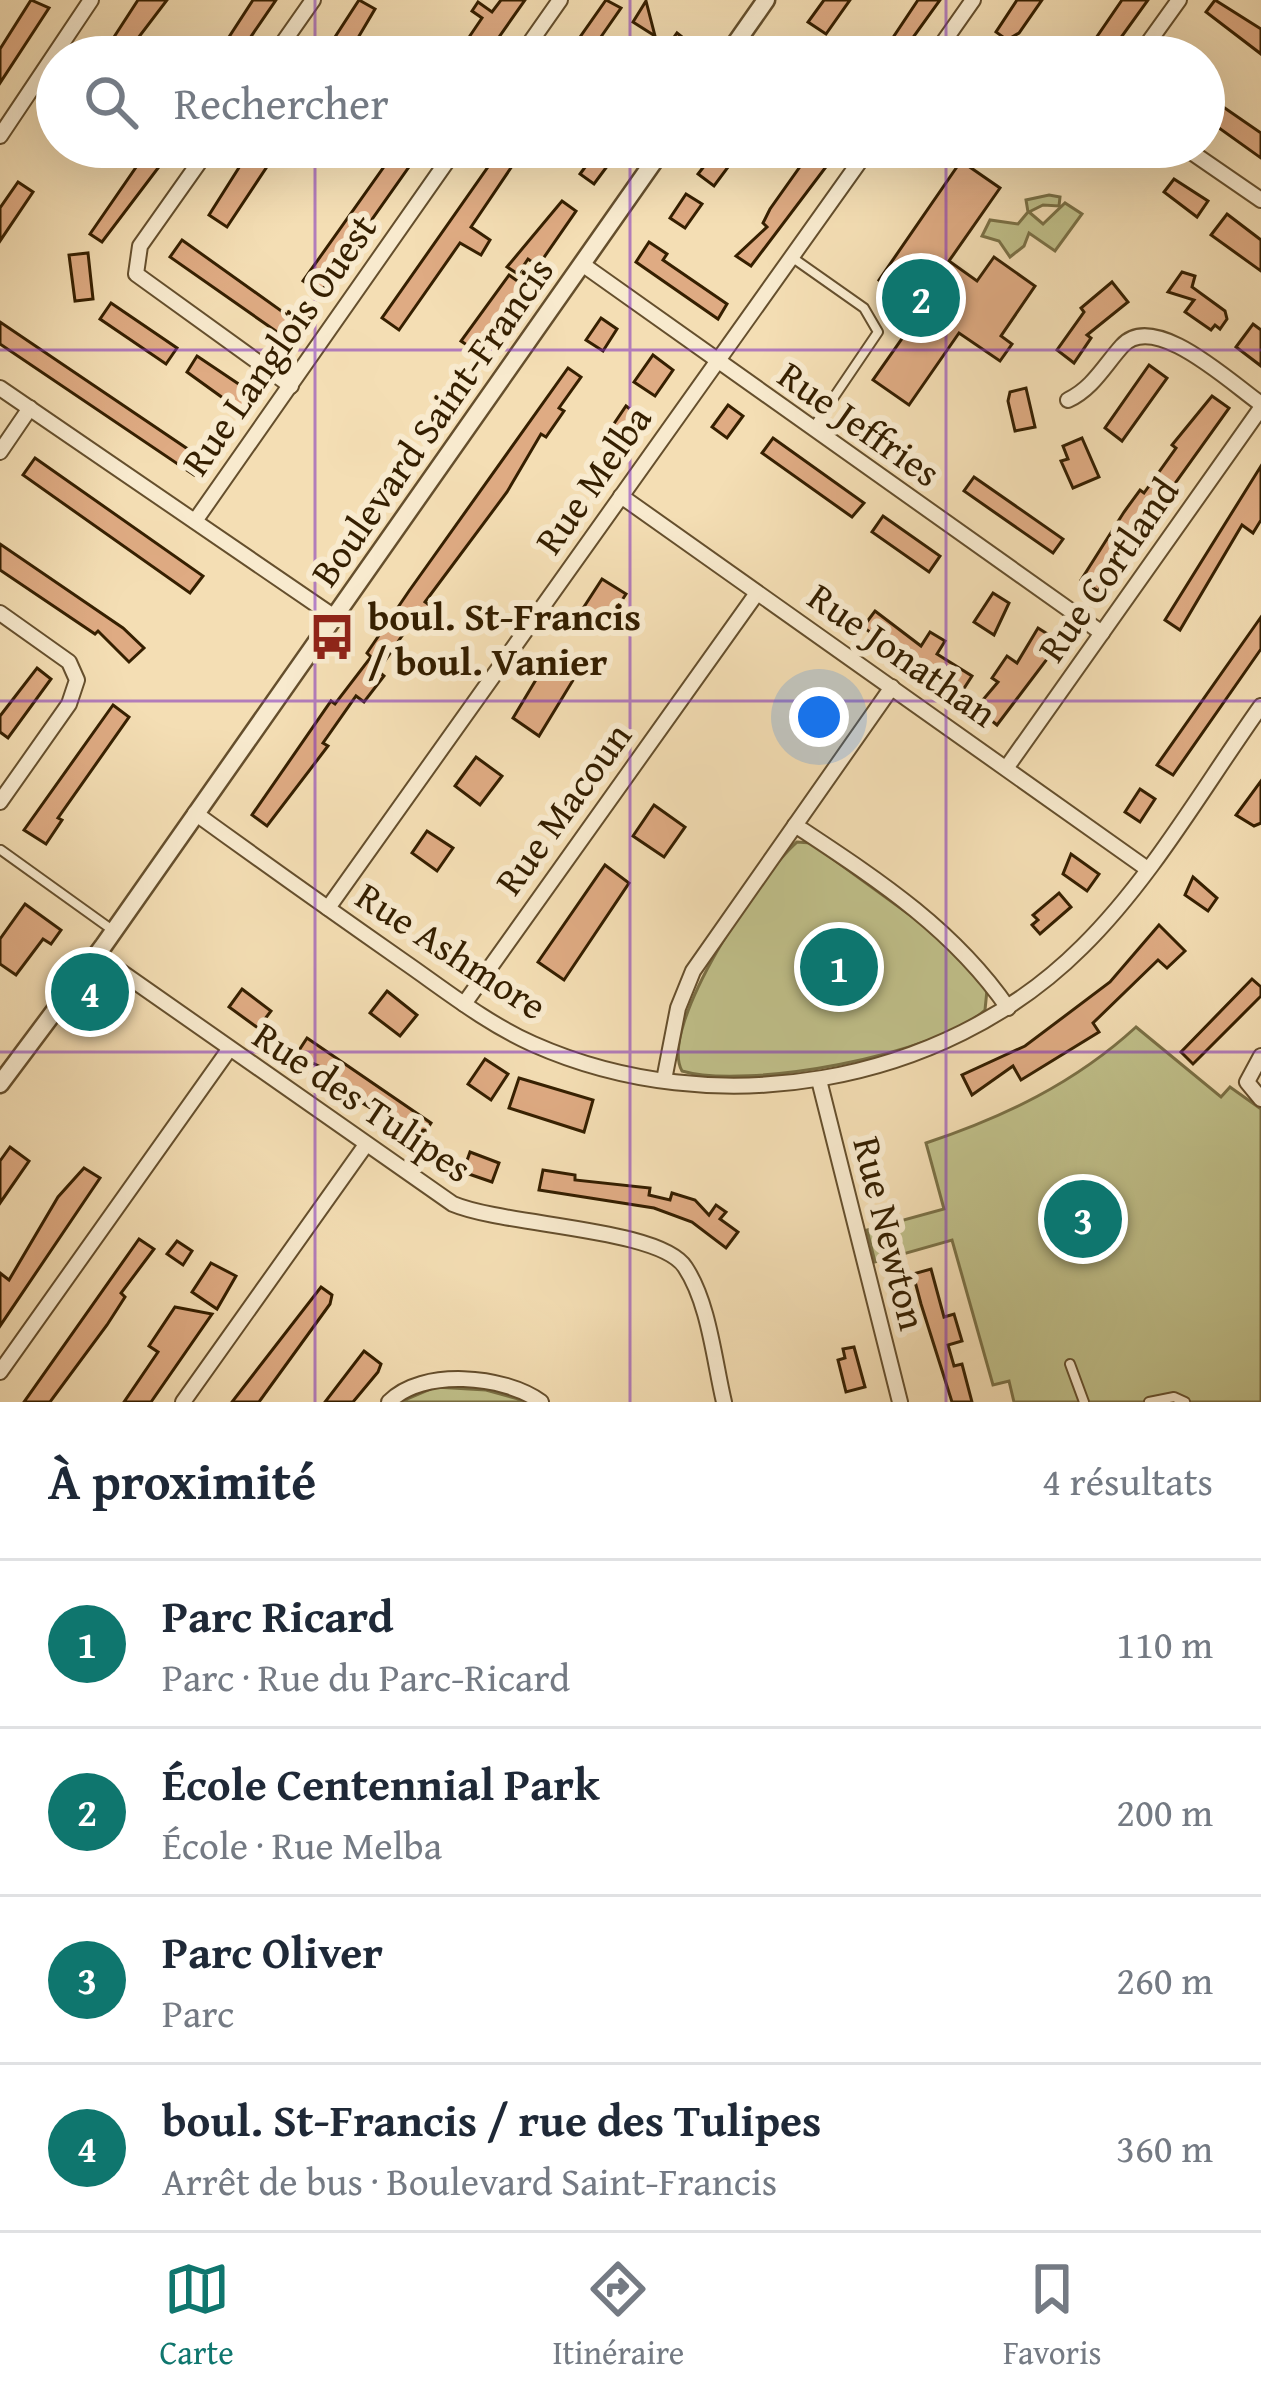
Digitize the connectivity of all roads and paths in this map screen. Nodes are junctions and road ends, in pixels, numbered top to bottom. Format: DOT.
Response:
graph roads {
  1 [pos="91,0"];
  2 [pos="313,0"];
  3 [pos="560,0"];
  4 [pos="766,0"];
  5 [pos="973,0"];
  6 [pos="1179,0"];
  7 [pos="67,36"];
  8 [pos="288,36"];
  9 [pos="535,36"];
  10 [pos="741,36"];
  11 [pos="948,36"];
  12 [pos="1153,36"];
  13 [pos="36,82"];
  14 [pos="0,136"];
  15 [pos="195,168"];
  16 [pos="442,168"];
  17 [pos="649,168"];
  18 [pos="855,168"];
  19 [pos="1215,168"];
  20 [pos="1261,200"];
  21 [pos="792,257"];
  22 [pos="582,264"];
  23 [pos="717,361"];
  24 [pos="290,386"];
  25 [pos="0,388"];
  26 [pos="1068,400"];
  27 [pos="1261,406"];
  28 [pos="30,408"];
  29 [pos="812,430"];
  30 [pos="0,452"];
  31 [pos="621,496"];
  32 [pos="195,521"];
  33 [pos="757,593"];
  34 [pos="0,613"];
  35 [pos="333,616"];
  36 [pos="1102,633"];
  37 [pos="892,687"];
  38 [pos="1261,706"];
  39 [pos="1007,767"];
  40 [pos="0,802"];
  41 [pos="195,814"];
  42 [pos="795,825"];
  43 [pos="1,850"];
  44 [pos="1146,868"];
  45 [pos="328,908"];
  46 [pos="114,931"];
  47 [pos="97,956"];
  48 [pos="464,1004"];
  49 [pos="1008,1008"];
  50 [pos="228,1051"];
  51 [pos="1261,1055"];
  52 [pos="819,1079"];
  53 [pos="664,1080"];
  54 [pos="0,1084"];
  55 [pos="1261,1099"];
  56 [pos="364,1147"];
  57 [pos="1070,1364"];
  58 [pos="0,1372"];
  59 [pos="183,1402"];
  60 [pos="389,1402"];
  61 [pos="541,1402"];
  62 [pos="724,1402"];
  63 [pos="900,1402"];
  64 [pos="1084,1402"];
  65 [pos="1149,1402"];
  66 [pos="1185,1402"];
  1 -- 7 [label="street"];
  2 -- 8 [label="street"];
  3 -- 9 [label="street"];
  4 -- 10 [label="street"];
  5 -- 11 [label="street"];
  6 -- 12 [label="street"];
  13 -- 14 [label="street"];
  15 -- 24 [label="street"];
  16 -- 24 [label="street, Rue Langlois Ouest"];
  17 -- 22 [label="street, Boulevard Saint-Francis"];
  18 -- 21 [label="street, Rue Melba"];
  19 -- 20 [label="street"];
  21 -- 23 [label="street, Rue Melba"];
  21 -- 29 [label="lane"];
  22 -- 23 [label="street, Rue Jeffries"];
  22 -- 35 [label="street, Boulevard Saint-Francis"];
  23 -- 29 [label="street, Rue Jeffries"];
  23 -- 31 [label="street, Rue Melba"];
  24 -- 32 [label="street, Rue Langlois Ouest"];
  25 -- 28 [label="street"];
  26 -- 27 [label="street"];
  27 -- 36 [label="street, Rue Cortland"];
  28 -- 30 [label="street"];
  28 -- 32 [label="street"];
  29 -- 36 [label="street, Rue Jeffries"];
  31 -- 33 [label="street, Rue Jonathan"];
  31 -- 45 [label="street, Rue Melba"];
  32 -- 35 [label="street"];
  33 -- 37 [label="street, Rue Jonathan"];
  33 -- 48 [label="street, Rue Macoun"];
  34 -- 40 [label="street"];
  35 -- 41 [label="street, Boulevard Saint-Francis"];
  36 -- 39 [label="street, Rue Cortland"];
  37 -- 39 [label="street, Rue Jonathan"];
  37 -- 42 [label="street"];
  38 -- 44 [label="street, Rue Ashmore"];
  39 -- 44 [label="street, Rue Jonathan"];
  41 -- 45 [label="street, Rue Ashmore"];
  41 -- 46 [label="street, Boulevard Saint-Francis"];
  42 -- 49 [label="street"];
  42 -- 53 [label="street"];
  43 -- 46 [label="lane"];
  44 -- 49 [label="street, Rue Ashmore"];
  45 -- 48 [label="street, Rue Ashmore"];
  46 -- 47 [label="street, Boulevard Saint-Francis"];
  47 -- 50 [label="street, Rue des Tulipes"];
  47 -- 54 [label="street, Boulevard Saint-Francis"];
  48 -- 53 [label="street, Rue Ashmore"];
  49 -- 52 [label="street, Rue Ashmore"];
  50 -- 56 [label="street, Rue des Tulipes"];
  50 -- 58 [label="street"];
  51 -- 55 [label="street"];
  52 -- 53 [label="street, Rue Ashmore"];
  52 -- 63 [label="street, Rue Newton"];
  56 -- 59 [label="street"];
  56 -- 62 [label="street, Rue des Tulipes"];
  57 -- 64 [label="lane"];
  60 -- 61 [label="street"];
  65 -- 66 [label="lane"];
}
